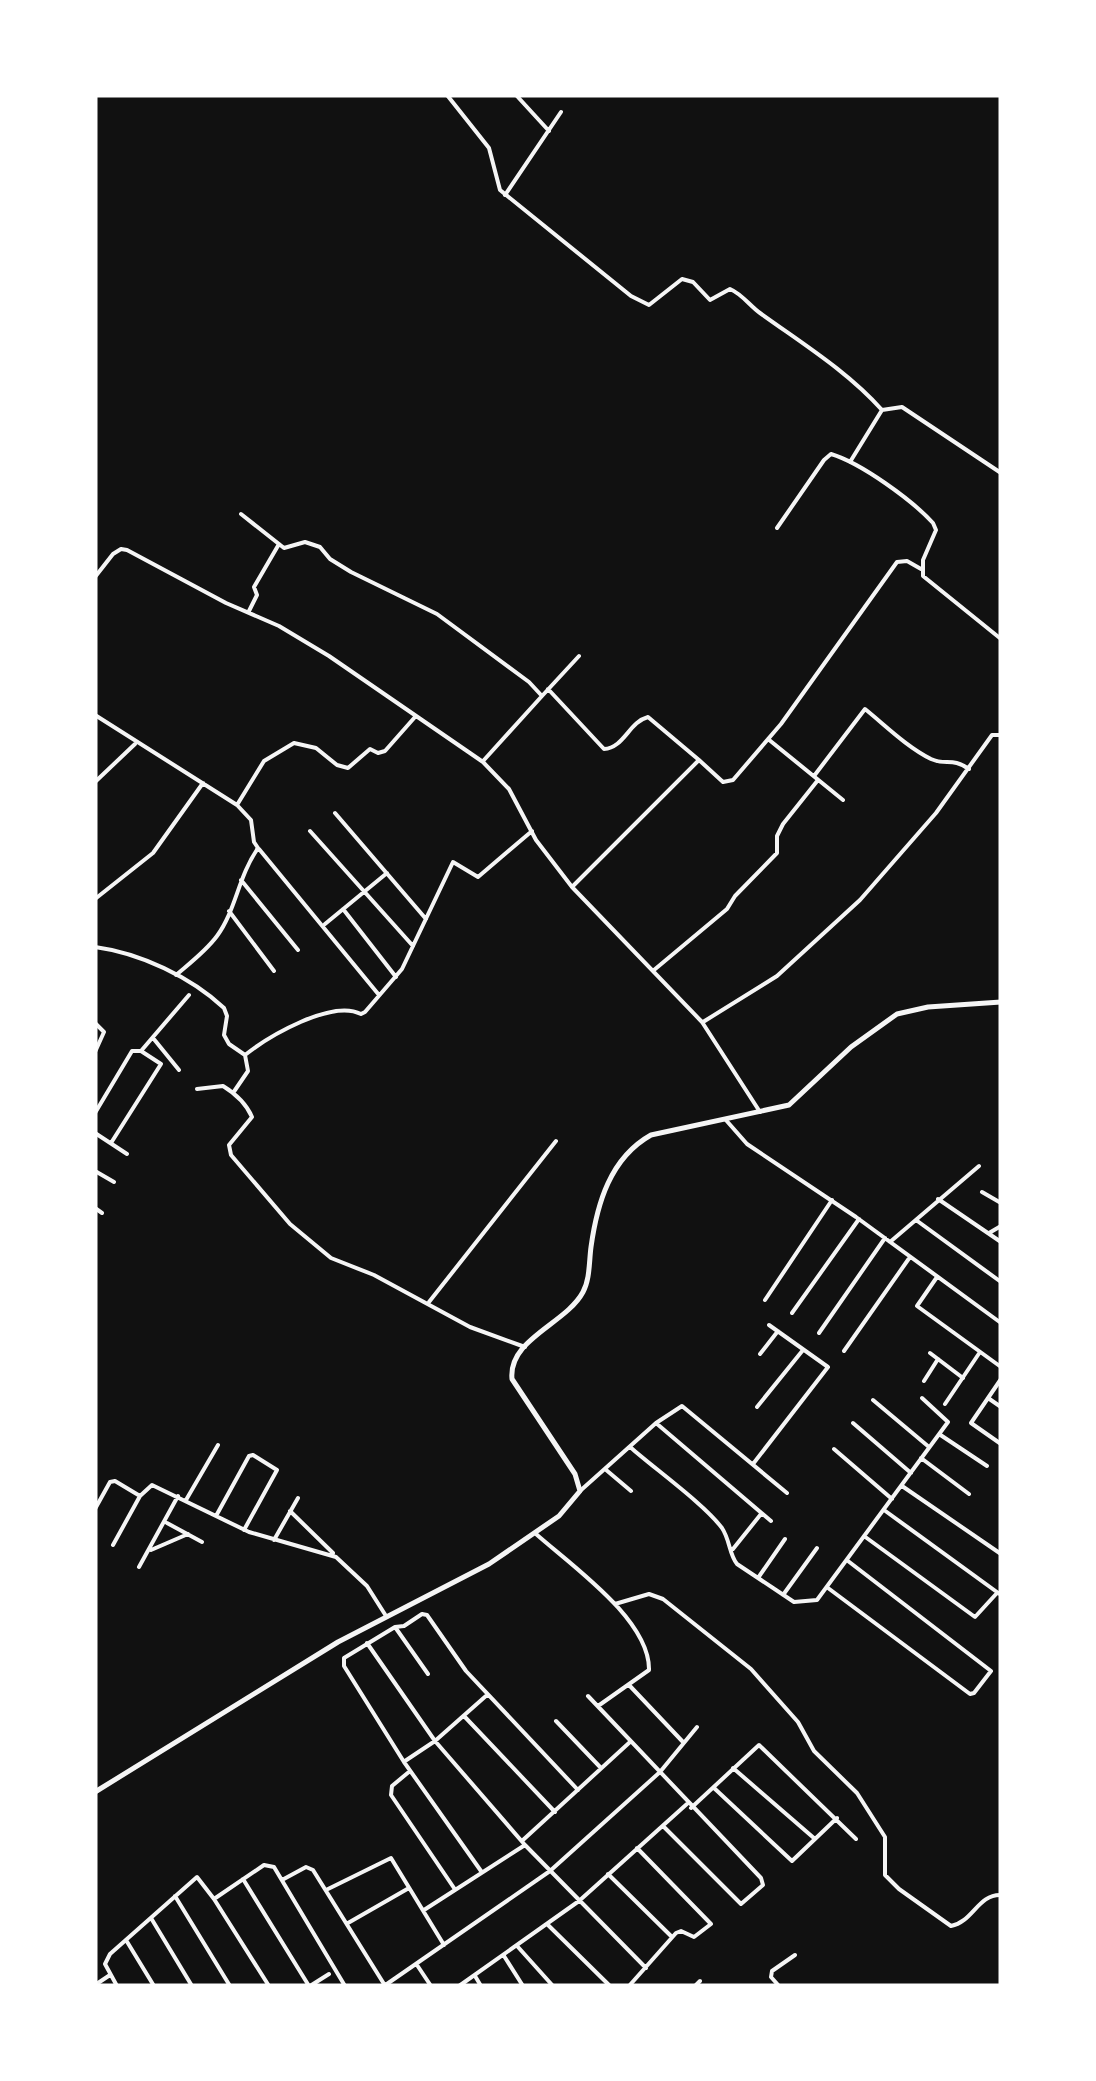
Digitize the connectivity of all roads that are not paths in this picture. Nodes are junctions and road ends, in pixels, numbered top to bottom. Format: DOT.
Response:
graph roads {
  1 [pos="447,95"];
  2 [pos="516,95"];
  3 [pos="561,112"];
  4 [pos="548,131"];
  5 [pos="506,195"];
  6 [pos="882,410"];
  7 [pos="850,463"];
  8 [pos="1001,473"];
  9 [pos="241,514"];
  10 [pos="777,528"];
  11 [pos="279,544"];
  12 [pos="921,569"];
  13 [pos="95,578"];
  14 [pos="248,613"];
  15 [pos="1001,638"];
  16 [pos="579,656"];
  17 [pos="548,689"];
  18 [pos="542,696"];
  19 [pos="95,716"];
  20 [pos="415,718"];
  21 [pos="1001,735"];
  22 [pos="768,738"];
  23 [pos="136,742"];
  24 [pos="699,760"];
  25 [pos="483,762"];
  26 [pos="969,768"];
  27 [pos="816,778"];
  28 [pos="95,782"];
  29 [pos="203,783"];
  30 [pos="843,800"];
  31 [pos="237,804"];
  32 [pos="335,813"];
  33 [pos="310,831"];
  34 [pos="532,831"];
  35 [pos="258,848"];
  36 [pos="387,873"];
  37 [pos="240,878"];
  38 [pos="572,886"];
  39 [pos="364,892"];
  40 [pos="95,899"];
  41 [pos="344,909"];
  42 [pos="230,911"];
  43 [pos="426,918"];
  44 [pos="324,925"];
  45 [pos="413,946"];
  46 [pos="95,947"];
  47 [pos="298,950"];
  48 [pos="274,970"];
  49 [pos="654,970"];
  50 [pos="176,975"];
  51 [pos="396,977"];
  52 [pos="189,995"];
  53 [pos="379,995"];
  54 [pos="1001,1002"];
  55 [pos="702,1022"];
  56 [pos="95,1023"];
  57 [pos="152,1038"];
  58 [pos="141,1051"];
  59 [pos="95,1052"];
  60 [pos="245,1055"];
  61 [pos="167,1056"];
  62 [pos="161,1064"];
  63 [pos="179,1070"];
  64 [pos="197,1089"];
  65 [pos="233,1093"];
  66 [pos="760,1112"];
  67 [pos="95,1113"];
  68 [pos="725,1120"];
  69 [pos="95,1133"];
  70 [pos="556,1142"];
  71 [pos="111,1143"];
  72 [pos="128,1154"];
  73 [pos="979,1166"];
  74 [pos="95,1171"];
  75 [pos="114,1182"];
  76 [pos="982,1192"];
  77 [pos="938,1198"];
  78 [pos="832,1200"];
  79 [pos="1001,1203"];
  80 [pos="95,1208"];
  81 [pos="102,1213"];
  82 [pos="859,1220"];
  83 [pos="915,1220"];
  84 [pos="1001,1226"];
  85 [pos="988,1233"];
  86 [pos="888,1240"];
  87 [pos="1001,1242"];
  88 [pos="910,1257"];
  89 [pos="936,1276"];
  90 [pos="1001,1282"];
  91 [pos="765,1300"];
  92 [pos="428,1303"];
  93 [pos="792,1314"];
  94 [pos="1001,1324"];
  95 [pos="769,1325"];
  96 [pos="778,1331"];
  97 [pos="819,1333"];
  98 [pos="525,1348"];
  99 [pos="804,1350"];
  100 [pos="844,1351"];
  101 [pos="980,1352"];
  102 [pos="760,1354"];
  103 [pos="930,1354"];
  104 [pos="938,1359"];
  105 [pos="1001,1367"];
  106 [pos="962,1378"];
  107 [pos="1001,1378"];
  108 [pos="924,1380"];
  109 [pos="922,1398"];
  110 [pos="988,1398"];
  111 [pos="873,1400"];
  112 [pos="945,1404"];
  113 [pos="1001,1406"];
  114 [pos="757,1407"];
  115 [pos="656,1424"];
  116 [pos="853,1424"];
  117 [pos="939,1434"];
  118 [pos="1001,1444"];
  119 [pos="218,1445"];
  120 [pos="630,1448"];
  121 [pos="929,1448"];
  122 [pos="834,1450"];
  123 [pos="921,1458"];
  124 [pos="753,1464"];
  125 [pos="986,1466"];
  126 [pos="606,1469"];
  127 [pos="911,1473"];
  128 [pos="902,1486"];
  129 [pos="580,1491"];
  130 [pos="631,1492"];
  131 [pos="787,1493"];
  132 [pos="969,1494"];
  133 [pos="140,1496"];
  134 [pos="178,1496"];
  135 [pos="298,1498"];
  136 [pos="892,1499"];
  137 [pos="186,1500"];
  138 [pos="95,1509"];
  139 [pos="884,1510"];
  140 [pos="290,1512"];
  141 [pos="761,1514"];
  142 [pos="216,1516"];
  143 [pos="770,1521"];
  144 [pos="164,1522"];
  145 [pos="244,1530"];
  146 [pos="188,1534"];
  147 [pos="536,1534"];
  148 [pos="864,1536"];
  149 [pos="785,1539"];
  150 [pos="274,1540"];
  151 [pos="202,1542"];
  152 [pos="114,1546"];
  153 [pos="817,1548"];
  154 [pos="732,1550"];
  155 [pos="148,1551"];
  156 [pos="1001,1554"];
  157 [pos="336,1556"];
  158 [pos="848,1561"];
  159 [pos="139,1567"];
  160 [pos="758,1578"];
  161 [pos="828,1588"];
  162 [pos="999,1594"];
  163 [pos="783,1595"];
  164 [pos="615,1604"];
  165 [pos="386,1616"];
  166 [pos="394,1627"];
  167 [pos="367,1643"];
  168 [pos="428,1674"];
  169 [pos="628,1684"];
  170 [pos="487,1695"];
  171 [pos="588,1696"];
  172 [pos="598,1706"];
  173 [pos="464,1716"];
  174 [pos="556,1721"];
  175 [pos="697,1727"];
  176 [pos="435,1741"];
  177 [pos="630,1742"];
  178 [pos="683,1742"];
  179 [pos="404,1762"];
  180 [pos="600,1768"];
  181 [pos="733,1768"];
  182 [pos="410,1770"];
  183 [pos="660,1772"];
  184 [pos="714,1788"];
  185 [pos="578,1790"];
  186 [pos="95,1792"];
  187 [pos="690,1805"];
  188 [pos="554,1812"];
  189 [pos="837,1818"];
  190 [pos="663,1826"];
  191 [pos="856,1839"];
  192 [pos="815,1840"];
  193 [pos="523,1842"];
  194 [pos="638,1848"];
  195 [pos="481,1870"];
  196 [pos="550,1872"];
  197 [pos="608,1874"];
  198 [pos="243,1879"];
  199 [pos="282,1880"];
  200 [pos="409,1888"];
  201 [pos="454,1888"];
  202 [pos="326,1890"];
  203 [pos="1001,1895"];
  204 [pos="175,1896"];
  205 [pos="214,1899"];
  206 [pos="579,1901"];
  207 [pos="423,1910"];
  208 [pos="150,1918"];
  209 [pos="347,1923"];
  210 [pos="548,1924"];
  211 [pos="672,1936"];
  212 [pos="126,1940"];
  213 [pos="444,1945"];
  214 [pos="518,1946"];
  215 [pos="795,1954"];
  216 [pos="504,1956"];
  217 [pos="418,1965"];
  218 [pos="646,1968"];
  219 [pos="329,1974"];
  220 [pos="110,1975"];
  221 [pos="475,1976"];
  222 [pos="95,1984"];
  223 [pos="117,1986"];
  224 [pos="154,1986"];
  225 [pos="192,1986"];
  226 [pos="230,1986"];
  227 [pos="269,1986"];
  228 [pos="309,1986"];
  229 [pos="344,1986"];
  230 [pos="384,1986"];
  231 [pos="431,1986"];
  232 [pos="459,1986"];
  233 [pos="481,1986"];
  234 [pos="522,1986"];
  235 [pos="553,1986"];
  236 [pos="610,1986"];
  237 [pos="628,1986"];
  238 [pos="779,1986"];
  1 -- 5 [label="street"];
  2 -- 4 [label="street"];
  3 -- 4 [label="street"];
  4 -- 5 [label="street"];
  5 -- 6 [label="street"];
  6 -- 7 [label="street"];
  6 -- 8 [label="street"];
  7 -- 10 [label="street"];
  7 -- 12 [label="street"];
  9 -- 11 [label="street"];
  11 -- 14 [label="street"];
  11 -- 18 [label="street"];
  12 -- 15 [label="street"];
  12 -- 22 [label="street"];
  13 -- 14 [label="street"];
  14 -- 20 [label="street"];
  16 -- 17 [label="street"];
  17 -- 18 [label="street"];
  17 -- 24 [label="street"];
  18 -- 25 [label="street"];
  19 -- 23 [label="street"];
  20 -- 25 [label="street"];
  20 -- 31 [label="street"];
  21 -- 26 [label="street"];
  22 -- 24 [label="street"];
  22 -- 27 [label="street"];
  23 -- 28 [label="street"];
  23 -- 29 [label="street"];
  24 -- 38 [label="street"];
  25 -- 34 [label="street"];
  26 -- 27 [label="street"];
  26 -- 55 [label="street"];
  27 -- 30 [label="street"];
  27 -- 49 [label="street"];
  29 -- 31 [label="street"];
  29 -- 40 [label="street"];
  31 -- 35 [label="street"];
  32 -- 36 [label="street"];
  33 -- 39 [label="street"];
  34 -- 38 [label="street"];
  34 -- 43 [label="street"];
  35 -- 37 [label="street"];
  35 -- 44 [label="street"];
  36 -- 39 [label="street"];
  36 -- 43 [label="street"];
  37 -- 42 [label="street"];
  37 -- 47 [label="street"];
  38 -- 49 [label="street"];
  39 -- 41 [label="street"];
  39 -- 45 [label="street"];
  41 -- 44 [label="street"];
  41 -- 51 [label="street"];
  42 -- 48 [label="street"];
  42 -- 50 [label="street"];
  43 -- 45 [label="street"];
  44 -- 53 [label="street"];
  45 -- 51 [label="street"];
  46 -- 50 [label="street"];
  49 -- 55 [label="street"];
  50 -- 60 [label="street"];
  51 -- 53 [label="street"];
  52 -- 57 [label="street"];
  53 -- 60 [label="street"];
  54 -- 66 [label="street"];
  55 -- 66 [label="street"];
  56 -- 59 [label="street"];
  57 -- 58 [label="street"];
  57 -- 61 [label="street"];
  58 -- 62 [label="street"];
  58 -- 67 [label="street"];
  60 -- 65 [label="street"];
  61 -- 62 [label="street"];
  61 -- 63 [label="street"];
  62 -- 71 [label="street"];
  64 -- 65 [label="street"];
  65 -- 92 [label="street"];
  66 -- 68 [label="street"];
  68 -- 78 [label="street"];
  68 -- 98 [label="street"];
  69 -- 71 [label="street"];
  70 -- 92 [label="street"];
  71 -- 72 [label="street"];
  73 -- 77 [label="street"];
  74 -- 75 [label="street"];
  76 -- 79 [label="street"];
  77 -- 83 [label="street"];
  77 -- 85 [label="street"];
  78 -- 82 [label="street"];
  78 -- 91 [label="street"];
  80 -- 81 [label="street"];
  82 -- 86 [label="street"];
  82 -- 93 [label="street"];
  83 -- 86 [label="street"];
  83 -- 90 [label="street"];
  84 -- 85 [label="street"];
  85 -- 87 [label="street"];
  86 -- 88 [label="street"];
  86 -- 97 [label="street"];
  88 -- 89 [label="street"];
  88 -- 100 [label="street"];
  89 -- 94 [label="street"];
  89 -- 101 [label="street"];
  92 -- 98 [label="street"];
  95 -- 96 [label="street"];
  96 -- 99 [label="street"];
  96 -- 102 [label="street"];
  98 -- 129 [label="street"];
  99 -- 114 [label="street"];
  99 -- 124 [label="street"];
  101 -- 105 [label="street"];
  101 -- 106 [label="street"];
  103 -- 104 [label="street"];
  104 -- 106 [label="street"];
  104 -- 108 [label="street"];
  106 -- 112 [label="street"];
  107 -- 110 [label="street"];
  109 -- 117 [label="street"];
  110 -- 113 [label="street"];
  110 -- 118 [label="street"];
  111 -- 121 [label="street"];
  115 -- 120 [label="street"];
  115 -- 124 [label="street"];
  115 -- 141 [label="street"];
  116 -- 127 [label="street"];
  117 -- 121 [label="street"];
  117 -- 125 [label="street"];
  119 -- 137 [label="street"];
  120 -- 126 [label="street"];
  120 -- 154 [label="street"];
  121 -- 123 [label="street"];
  122 -- 136 [label="street"];
  123 -- 127 [label="street"];
  123 -- 132 [label="street"];
  124 -- 131 [label="street"];
  126 -- 129 [label="street"];
  126 -- 130 [label="street"];
  127 -- 128 [label="street"];
  128 -- 136 [label="street"];
  128 -- 156 [label="street"];
  129 -- 147 [label="street"];
  133 -- 134 [label="street"];
  133 -- 138 [label="street"];
  133 -- 152 [label="street"];
  134 -- 137 [label="street"];
  134 -- 144 [label="street"];
  135 -- 140 [label="street"];
  136 -- 139 [label="street"];
  137 -- 142 [label="street"];
  139 -- 148 [label="street"];
  139 -- 162 [label="street"];
  140 -- 150 [label="street"];
  140 -- 157 [label="street"];
  141 -- 143 [label="street"];
  141 -- 154 [label="street"];
  142 -- 145 [label="street"];
  142 -- 145 [label="street"];
  144 -- 146 [label="street"];
  144 -- 155 [label="street"];
  145 -- 150 [label="street"];
  146 -- 151 [label="street"];
  146 -- 155 [label="street"];
  147 -- 164 [label="street"];
  147 -- 165 [label="street"];
  148 -- 158 [label="street"];
  148 -- 162 [label="street"];
  149 -- 160 [label="street"];
  150 -- 157 [label="street"];
  153 -- 163 [label="street"];
  154 -- 160 [label="street"];
  155 -- 159 [label="street"];
  157 -- 165 [label="street"];
  158 -- 161 [label="street"];
  158 -- 161 [label="street"];
  160 -- 163 [label="street"];
  161 -- 163 [label="street"];
  164 -- 169 [label="street"];
  164 -- 203 [label="street"];
  165 -- 186 [label="street"];
  166 -- 167 [label="street"];
  166 -- 168 [label="street"];
  166 -- 170 [label="street"];
  167 -- 176 [label="street"];
  167 -- 179 [label="street"];
  169 -- 172 [label="street"];
  169 -- 178 [label="street"];
  170 -- 173 [label="street"];
  170 -- 185 [label="street"];
  171 -- 172 [label="street"];
  172 -- 177 [label="street"];
  173 -- 176 [label="street"];
  173 -- 188 [label="street"];
  174 -- 180 [label="street"];
  175 -- 178 [label="street"];
  176 -- 179 [label="street"];
  176 -- 193 [label="street"];
  177 -- 180 [label="street"];
  177 -- 183 [label="street"];
  178 -- 183 [label="street"];
  179 -- 182 [label="street"];
  180 -- 185 [label="street"];
  181 -- 184 [label="street"];
  181 -- 189 [label="street"];
  181 -- 192 [label="street"];
  182 -- 195 [label="street"];
  182 -- 201 [label="street"];
  183 -- 187 [label="street"];
  183 -- 196 [label="street"];
  184 -- 187 [label="street"];
  184 -- 192 [label="street"];
  185 -- 188 [label="street"];
  187 -- 190 [label="street"];
  187 -- 190 [label="street"];
  188 -- 193 [label="street"];
  189 -- 191 [label="street"];
  189 -- 192 [label="street"];
  190 -- 194 [label="street"];
  193 -- 195 [label="street"];
  193 -- 196 [label="street"];
  194 -- 197 [label="street"];
  194 -- 211 [label="street"];
  195 -- 201 [label="street"];
  196 -- 206 [label="street"];
  196 -- 213 [label="street"];
  197 -- 206 [label="street"];
  197 -- 211 [label="street"];
  198 -- 199 [label="street"];
  198 -- 205 [label="street"];
  198 -- 228 [label="street"];
  199 -- 202 [label="street"];
  199 -- 229 [label="street"];
  200 -- 202 [label="street"];
  200 -- 207 [label="street"];
  200 -- 209 [label="street"];
  201 -- 207 [label="street"];
  202 -- 209 [label="street"];
  204 -- 205 [label="street"];
  204 -- 208 [label="street"];
  204 -- 226 [label="street"];
  205 -- 227 [label="street"];
  206 -- 210 [label="street"];
  206 -- 218 [label="street"];
  207 -- 213 [label="street"];
  208 -- 212 [label="street"];
  208 -- 225 [label="street"];
  209 -- 230 [label="street"];
  210 -- 214 [label="street"];
  210 -- 236 [label="street"];
  211 -- 218 [label="street"];
  212 -- 220 [label="street"];
  212 -- 224 [label="street"];
  213 -- 217 [label="street"];
  214 -- 216 [label="street"];
  214 -- 235 [label="street"];
  215 -- 238 [label="street"];
  216 -- 221 [label="street"];
  216 -- 234 [label="street"];
  217 -- 230 [label="street"];
  217 -- 231 [label="street"];
  218 -- 237 [label="street"];
  219 -- 228 [label="street"];
  220 -- 222 [label="street"];
  220 -- 223 [label="street"];
  221 -- 232 [label="street"];
  221 -- 233 [label="street"];
}
